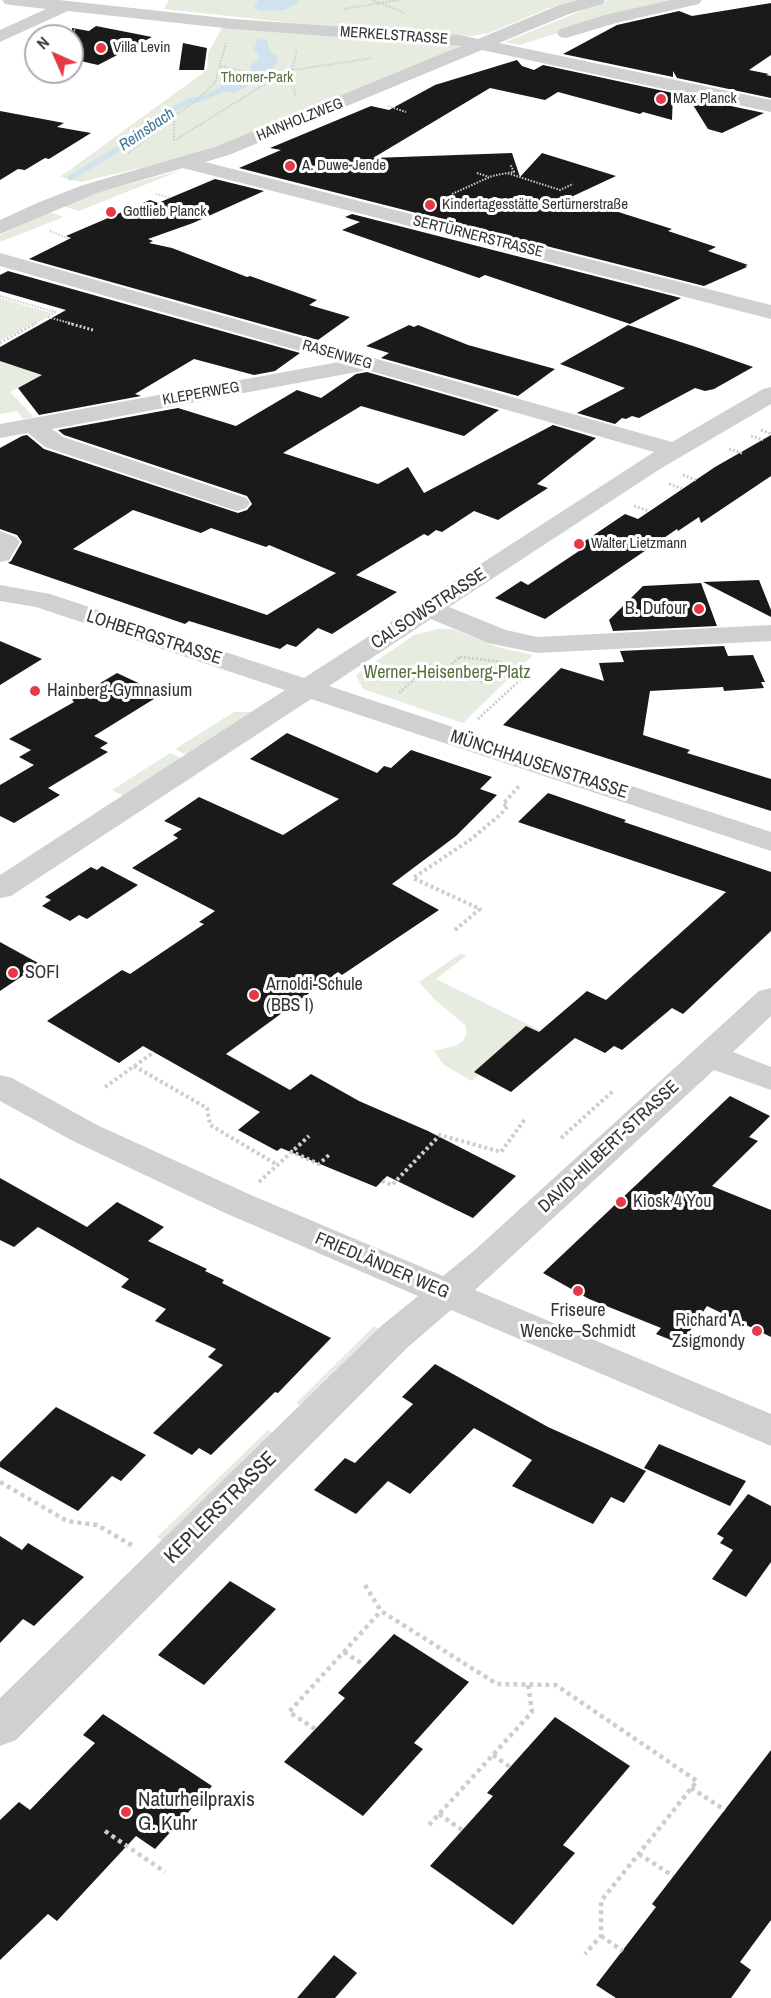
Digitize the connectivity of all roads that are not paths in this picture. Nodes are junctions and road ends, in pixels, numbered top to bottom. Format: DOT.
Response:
graph roads {
  1 [pos="12,0"];
  2 [pos="85,0"];
  3 [pos="596,0"];
  4 [pos="693,0"];
  5 [pos="67,6"];
  6 [pos="0,37"];
  7 [pos="483,44"];
  8 [pos="513,50"];
  9 [pos="771,106"];
  10 [pos="186,163"];
  11 [pos="0,228"];
  12 [pos="0,259"];
  13 [pos="771,312"];
  14 [pos="369,363"];
  15 [pos="771,394"];
  16 [pos="33,425"];
  17 [pos="0,430"];
  18 [pos="674,450"];
  19 [pos="237,503"];
  20 [pos="0,539"];
  21 [pos="0,554"];
  22 [pos="0,593"];
  23 [pos="430,609"];
  24 [pos="771,633"];
  25 [pos="307,688"];
  26 [pos="771,842"];
  27 [pos="0,889"];
  28 [pos="771,998"];
  29 [pos="708,1055"];
  30 [pos="771,1078"];
  31 [pos="0,1086"];
  32 [pos="447,1293"];
  33 [pos="771,1431"];
  34 [pos="0,1727"];
  1 -- 5 [label="street, MERKELSTRASSE"];
  2 -- 5 [label="street"];
  3 -- 7 [label="street, HAINHOLZWEG"];
  4 -- 8 [label="street"];
  5 -- 6 [label="street"];
  5 -- 7 [label="street, MERKELSTRASSE"];
  7 -- 8 [label="street, MERKELSTRASSE"];
  7 -- 10 [label="street, HAINHOLZWEG"];
  8 -- 9 [label="street, MERKELSTRASSE"];
  10 -- 11 [label="street, HAINHOLZWEG"];
  10 -- 13 [label="street, SERTÜRNERSTRASSE"];
  12 -- 14 [label="street, RASENWEG"];
  14 -- 16 [label="street, KLEPERWEG"];
  14 -- 18 [label="street, RASENWEG"];
  15 -- 18 [label="street, CALSOWSTRASSE"];
  16 -- 17 [label="street, KLEPERWEG"];
  16 -- 19 [label="street"];
  18 -- 23 [label="street, CALSOWSTRASSE"];
  20 -- 21 [label="street"];
  22 -- 25 [label="street, LOHBERGSTRASSE"];
  23 -- 24 [label="street"];
  23 -- 25 [label="street, CALSOWSTRASSE"];
  25 -- 26 [label="street, MÜNCHHAUSENSTRASSE"];
  25 -- 27 [label="street, CALSOWSTRASSE"];
  28 -- 29 [label="street, DAVID-HILBERT-STRASSE"];
  29 -- 30 [label="street"];
  29 -- 32 [label="street, DAVID-HILBERT-STRASSE"];
  31 -- 32 [label="street, FRIEDLÄNDER WEG"];
  32 -- 33 [label="street, FRIEDLÄNDER WEG"];
  32 -- 34 [label="street, KEPLERSTRASSE"];
}
